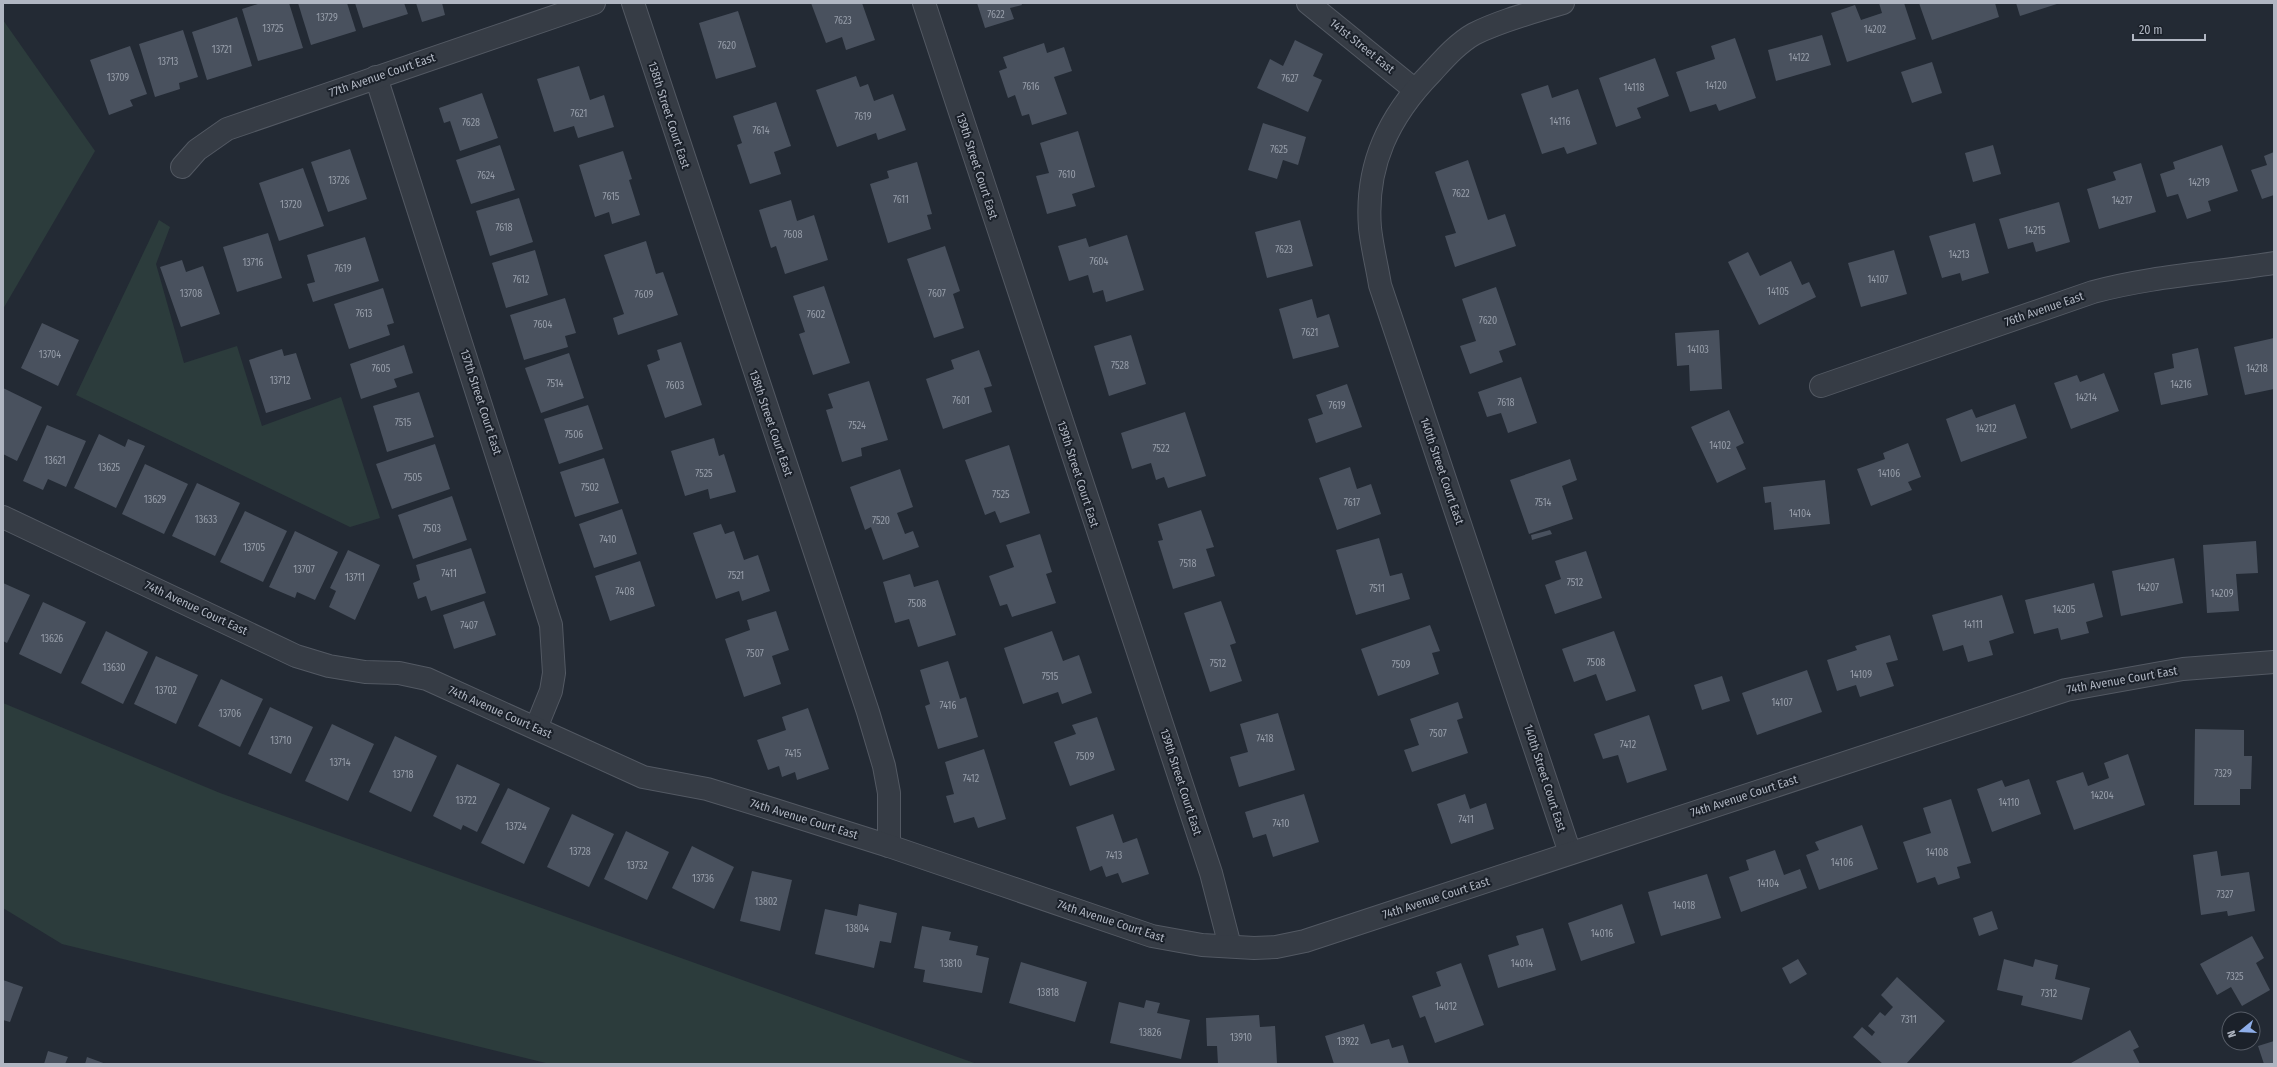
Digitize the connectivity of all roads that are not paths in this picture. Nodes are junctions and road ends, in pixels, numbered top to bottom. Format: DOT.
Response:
graph roads {
  1 [pos="594,3"];
  2 [pos="632,3"];
  3 [pos="924,3"];
  4 [pos="1308,3"];
  5 [pos="1563,3"];
  6 [pos="376,77"];
  7 [pos="1415,90"];
  8 [pos="182,168"];
  9 [pos="2274,263"];
  10 [pos="1820,386"];
  11 [pos="3,517"];
  12 [pos="2274,662"];
  13 [pos="536,728"];
  14 [pos="889,846"];
  15 [pos="1570,853"];
  16 [pos="1230,946"];
  1 -- 6 [label="street, 77th Avenue Court East"];
  2 -- 14 [label="street, 138th Street Court East"];
  3 -- 16 [label="street, 139th Street Court East"];
  4 -- 7 [label="street, 141st Street East"];
  5 -- 7 [label="street, 140th Street Court East"];
  6 -- 8 [label="street, 77th Avenue Court East"];
  6 -- 13 [label="street, 137th Street Court East"];
  7 -- 15 [label="street, 140th Street Court East"];
  9 -- 10 [label="street, 76th Avenue East"];
  11 -- 13 [label="street, 74th Avenue Court East"];
  12 -- 15 [label="street, 74th Avenue Court East"];
  13 -- 14 [label="street, 74th Avenue Court East"];
  14 -- 16 [label="street, 74th Avenue Court East"];
  15 -- 16 [label="street, 74th Avenue Court East"];
}
